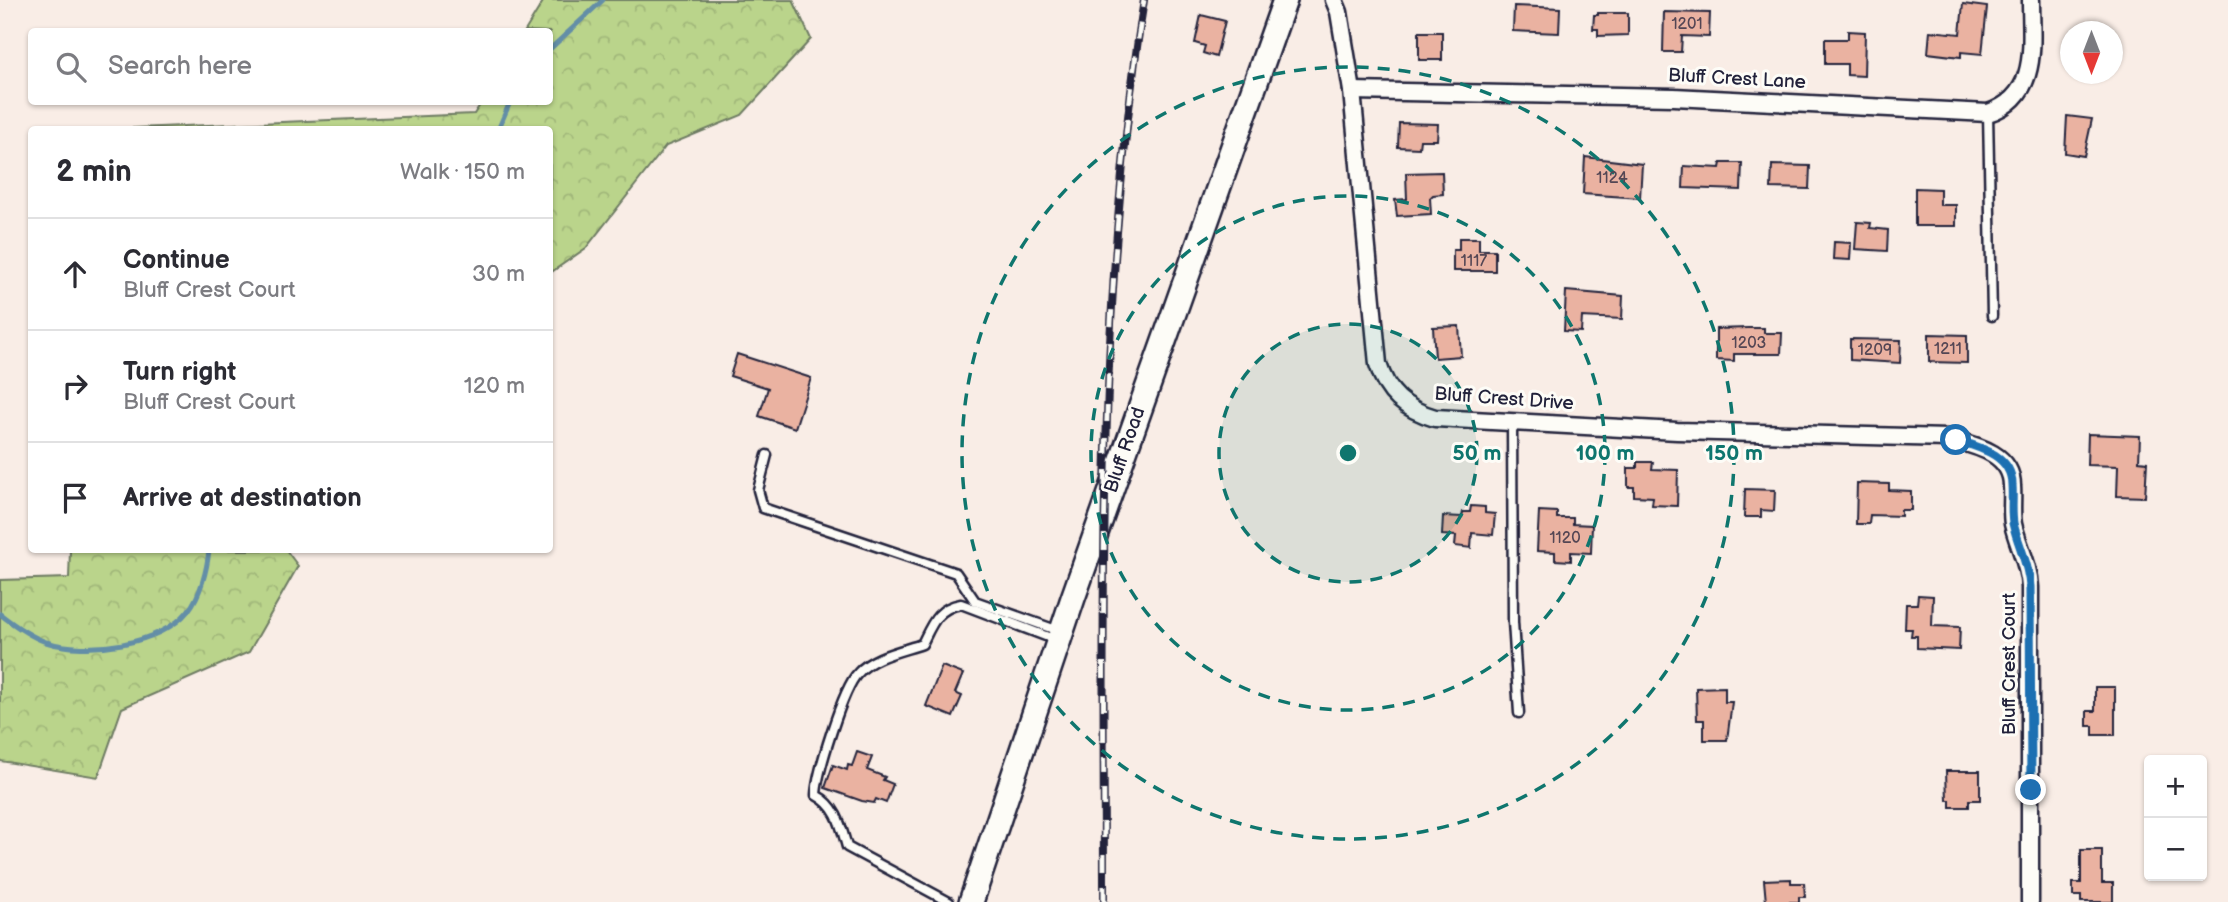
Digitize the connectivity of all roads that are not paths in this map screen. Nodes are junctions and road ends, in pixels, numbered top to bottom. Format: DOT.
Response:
graph roads {
  1 [pos="1284,0"];
  2 [pos="1334,0"];
  3 [pos="2031,0"];
  4 [pos="1352,92"];
  5 [pos="1988,113"];
  6 [pos="1992,316"];
  7 [pos="1512,422"];
  8 [pos="1978,446"];
  9 [pos="767,455"];
  10 [pos="1060,636"];
  11 [pos="1519,713"];
  12 [pos="949,902"];
  13 [pos="971,902"];
  14 [pos="2030,902"];
  1 -- 10 [label="main road, Bluff Road"];
  2 -- 4 [label="street, Bluff Crest Drive"];
  3 -- 5 [label="street"];
  4 -- 5 [label="street, Bluff Crest Lane"];
  4 -- 7 [label="street, Bluff Crest Drive"];
  5 -- 6 [label="lane"];
  7 -- 8 [label="street, Bluff Crest Drive"];
  7 -- 11 [label="lane"];
  8 -- 14 [label="street, Bluff Crest Court"];
  9 -- 10 [label="lane"];
  10 -- 12 [label="lane"];
  10 -- 13 [label="main road, Bluff Road"];
}
